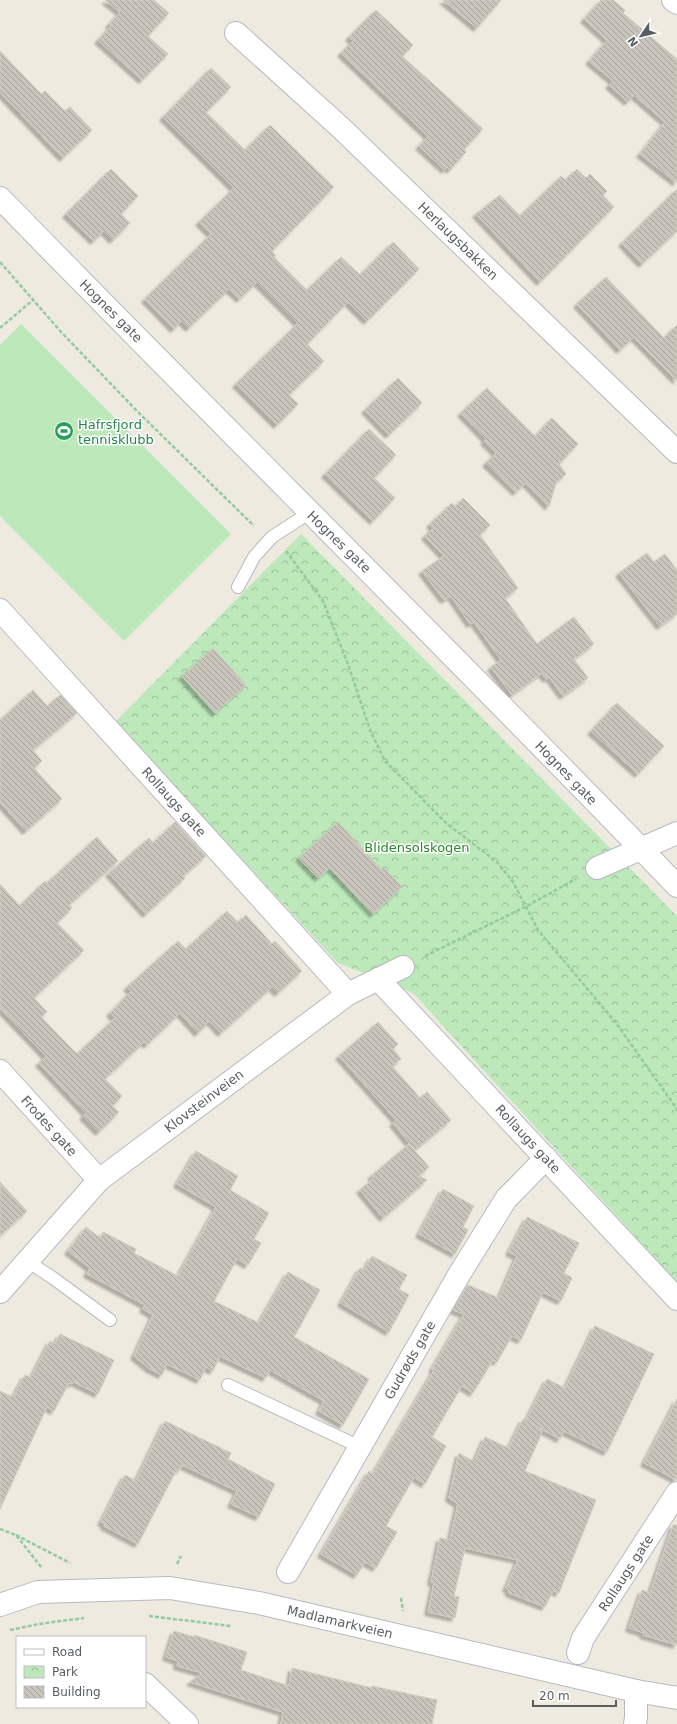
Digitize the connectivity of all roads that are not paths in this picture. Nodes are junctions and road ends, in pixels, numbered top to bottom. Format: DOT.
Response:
graph roads {
  1 [pos="673,0"];
  2 [pos="677,3"];
  3 [pos="236,33"];
  4 [pos="0,198"];
  5 [pos="677,452"];
  6 [pos="309,513"];
  7 [pos="238,587"];
  8 [pos="0,610"];
  9 [pos="677,833"];
  10 [pos="641,848"];
  11 [pos="597,868"];
  12 [pos="677,886"];
  13 [pos="403,967"];
  14 [pos="378,979"];
  15 [pos="348,994"];
  16 [pos="0,1071"];
  17 [pos="546,1158"];
  18 [pos="99,1180"];
  19 [pos="27,1261"];
  20 [pos="0,1292"];
  21 [pos="677,1299"];
  22 [pos="110,1320"];
  23 [pos="228,1385"];
  24 [pos="360,1447"];
  25 [pos="677,1493"];
  26 [pos="288,1572"];
  27 [pos="0,1605"];
  28 [pos="578,1654"];
  29 [pos="146,1685"];
  30 [pos="636,1691"];
  31 [pos="677,1698"];
  32 [pos="187,1724"];
  33 [pos="635,1724"];
  1 -- 2 [label="street"];
  3 -- 5 [label="street, Herlaugsbakken"];
  4 -- 6 [label="street, Hognes gate"];
  6 -- 7 [label="lane"];
  6 -- 10 [label="street, Hognes gate"];
  8 -- 15 [label="street, Rollaugs gate"];
  9 -- 10 [label="street"];
  10 -- 11 [label="street"];
  10 -- 12 [label="street, Hognes gate"];
  13 -- 14 [label="street, Klovsteinveien"];
  14 -- 15 [label="street, Klovsteinveien"];
  14 -- 17 [label="street, Rollaugs gate"];
  15 -- 18 [label="street, Klovsteinveien"];
  16 -- 18 [label="street, Frodes gate"];
  17 -- 21 [label="street, Rollaugs gate"];
  17 -- 24 [label="street, Gudrøds gate"];
  18 -- 19 [label="street, Klovsteinveien"];
  19 -- 20 [label="street, Klovsteinveien"];
  19 -- 22 [label="lane"];
  23 -- 24 [label="lane"];
  24 -- 26 [label="street, Gudrøds gate"];
  25 -- 28 [label="street, Rollaugs gate"];
  27 -- 30 [label="street, Madlamarkveien"];
  29 -- 32 [label="street"];
  30 -- 31 [label="street, Madlamarkveien"];
  30 -- 33 [label="street"];
}
